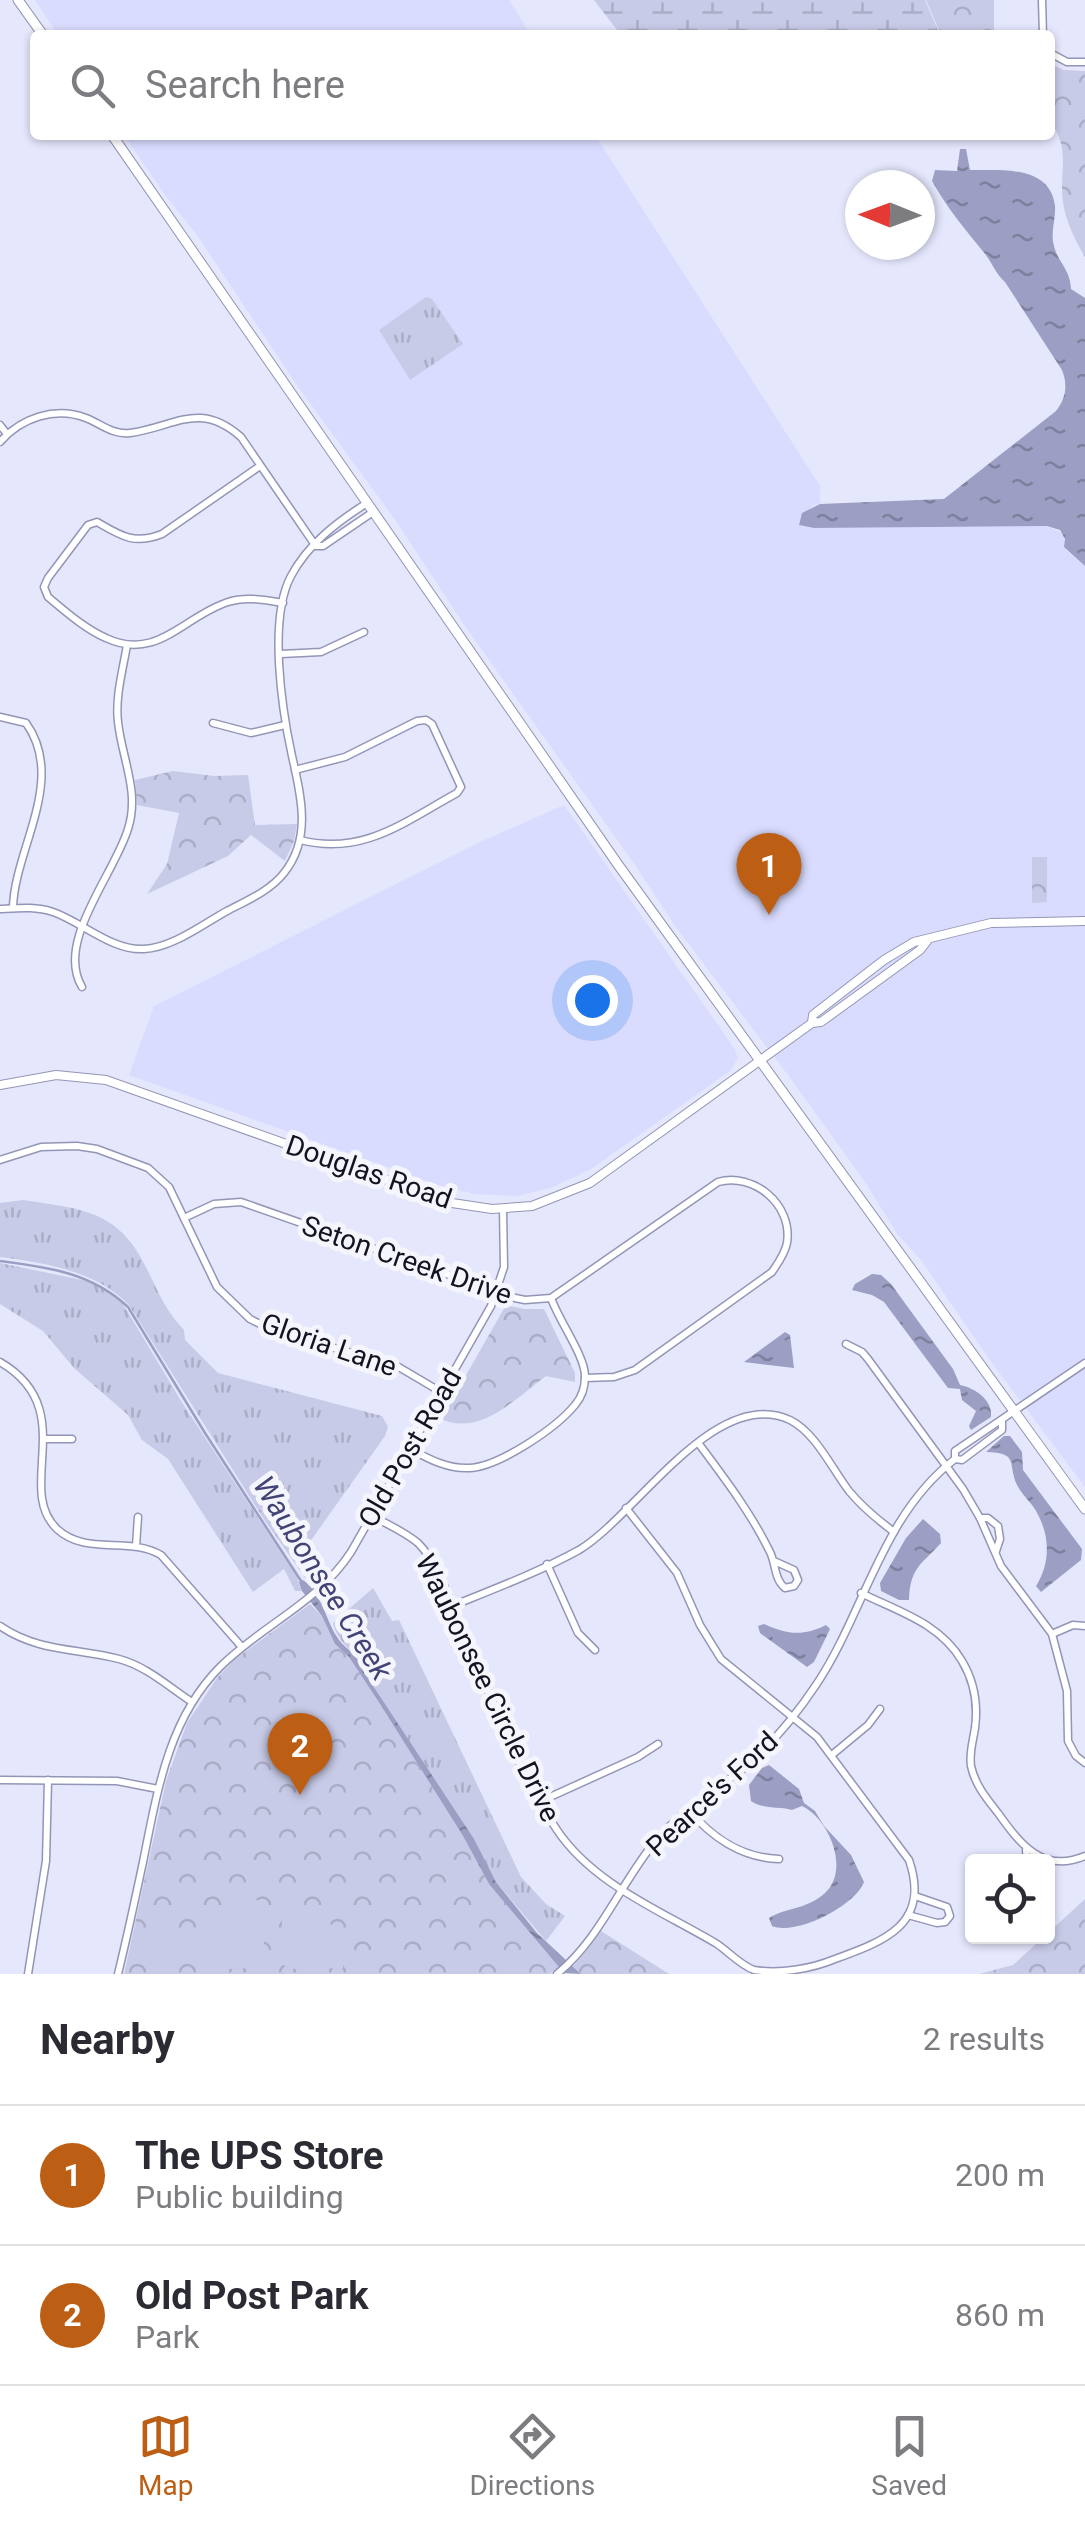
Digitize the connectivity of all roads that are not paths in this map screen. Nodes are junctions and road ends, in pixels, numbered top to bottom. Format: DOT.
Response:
graph roads {
  1 [pos="18,0"];
  2 [pos="1042,0"];
  3 [pos="39,30"];
  4 [pos="1043,30"];
  5 [pos="1055,55"];
  6 [pos="1085,62"];
  7 [pos="115,140"];
  8 [pos="0,425"];
  9 [pos="7,434"];
  10 [pos="0,442"];
  11 [pos="260,466"];
  12 [pos="370,508"];
  13 [pos="315,546"];
  14 [pos="283,602"];
  15 [pos="364,632"];
  16 [pos="127,644"];
  17 [pos="280,654"];
  18 [pos="0,717"];
  19 [pos="213,723"];
  20 [pos="286,725"];
  21 [pos="295,770"];
  22 [pos="300,840"];
  23 [pos="0,908"];
  24 [pos="12,908"];
  25 [pos="1085,921"];
  26 [pos="83,927"];
  27 [pos="82,987"];
  28 [pos="760,1060"];
  29 [pos="0,1084"];
  30 [pos="0,1160"];
  31 [pos="503,1209"];
  32 [pos="184,1218"];
  33 [pos="497,1291"];
  34 [pos="551,1298"];
  35 [pos="846,1344"];
  36 [pos="0,1362"];
  37 [pos="1085,1363"];
  38 [pos="585,1378"];
  39 [pos="441,1392"];
  40 [pos="1016,1412"];
  41 [pos="45,1438"];
  42 [pos="72,1439"];
  43 [pos="699,1444"];
  44 [pos="410,1449"];
  45 [pos="946,1466"];
  46 [pos="626,1508"];
  47 [pos="1085,1510"];
  48 [pos="138,1516"];
  49 [pos="372,1516"];
  50 [pos="980,1518"];
  51 [pos="894,1532"];
  52 [pos="136,1546"];
  53 [pos="995,1552"];
  54 [pos="774,1561"];
  55 [pos="547,1564"];
  56 [pos="861,1592"];
  57 [pos="452,1606"];
  58 [pos="0,1626"];
  59 [pos="1085,1626"];
  60 [pos="1052,1634"];
  61 [pos="241,1646"];
  62 [pos="596,1650"];
  63 [pos="192,1702"];
  64 [pos="880,1709"];
  65 [pos="793,1717"];
  66 [pos="658,1744"];
  67 [pos="833,1754"];
  68 [pos="1085,1764"];
  69 [pos="0,1780"];
  70 [pos="48,1780"];
  71 [pos="158,1789"];
  72 [pos="539,1802"];
  73 [pos="688,1809"];
  74 [pos="1026,1850"];
  75 [pos="1026,1854"];
  76 [pos="1034,1854"];
  77 [pos="1085,1856"];
  78 [pos="779,1859"];
  79 [pos="1055,1862"];
  80 [pos="621,1889"];
  81 [pos="915,1896"];
  82 [pos="908,1915"];
  83 [pos="559,1973"];
  84 [pos="28,1974"];
  85 [pos="118,1974"];
  1 -- 3 [label="main road"];
  2 -- 4 [label="street"];
  5 -- 6 [label="street"];
  7 -- 12 [label="main road"];
  8 -- 9 [label="street"];
  9 -- 10 [label="street"];
  9 -- 11 [label="street"];
  11 -- 13 [label="street"];
  11 -- 16 [label="street"];
  12 -- 13 [label="street"];
  12 -- 28 [label="main road"];
  13 -- 14 [label="street"];
  14 -- 16 [label="street"];
  14 -- 17 [label="street"];
  15 -- 17 [label="street"];
  16 -- 26 [label="street"];
  17 -- 20 [label="street"];
  18 -- 24 [label="street"];
  19 -- 20 [label="street"];
  20 -- 21 [label="street"];
  21 -- 22 [label="street"];
  21 -- 22 [label="street"];
  22 -- 26 [label="street"];
  23 -- 24 [label="street"];
  24 -- 26 [label="street"];
  25 -- 28 [label="street, Douglas Road"];
  26 -- 27 [label="street"];
  28 -- 31 [label="street, Douglas Road"];
  28 -- 40 [label="main road"];
  29 -- 31 [label="street, Douglas Road"];
  30 -- 32 [label="street, Gloria Lane"];
  31 -- 33 [label="street, Old Post Road"];
  32 -- 33 [label="street, Seton Creek Drive"];
  32 -- 39 [label="street, Gloria Lane"];
  33 -- 34 [label="street, Seton Creek Drive"];
  33 -- 39 [label="street, Old Post Road"];
  34 -- 38 [label="street"];
  34 -- 38 [label="street, Seton Creek Drive"];
  35 -- 45 [label="street"];
  36 -- 41 [label="street"];
  37 -- 40 [label="street, Pearce's Ford"];
  38 -- 44 [label="street"];
  39 -- 44 [label="street, Old Post Road"];
  40 -- 45 [label="street, Pearce's Ford"];
  40 -- 47 [label="main road"];
  41 -- 42 [label="street"];
  41 -- 52 [label="street"];
  43 -- 46 [label="street"];
  43 -- 51 [label="street"];
  43 -- 54 [label="street"];
  44 -- 49 [label="street, Old Post Road"];
  45 -- 50 [label="street"];
  45 -- 51 [label="street, Pearce's Ford"];
  46 -- 55 [label="street"];
  46 -- 65 [label="street"];
  48 -- 52 [label="street"];
  49 -- 57 [label="street, Waubonsee Circle Drive"];
  49 -- 61 [label="street, Old Post Road"];
  50 -- 53 [label="street"];
  50 -- 53 [label="street"];
  51 -- 56 [label="street, Pearce's Ford"];
  52 -- 61 [label="street"];
  53 -- 60 [label="street"];
  54 -- 54 [label="street"];
  55 -- 57 [label="street"];
  55 -- 62 [label="street"];
  56 -- 65 [label="street, Pearce's Ford"];
  56 -- 74 [label="street"];
  57 -- 72 [label="street, Waubonsee Circle Drive"];
  58 -- 63 [label="street"];
  59 -- 60 [label="street"];
  60 -- 68 [label="street"];
  61 -- 63 [label="street, Old Post Road"];
  63 -- 71 [label="street, Old Post Road"];
  64 -- 67 [label="street"];
  65 -- 67 [label="street"];
  65 -- 73 [label="street, Pearce's Ford"];
  66 -- 72 [label="street"];
  67 -- 81 [label="street"];
  69 -- 70 [label="street"];
  70 -- 71 [label="street"];
  70 -- 84 [label="street"];
  71 -- 85 [label="street, Old Post Road"];
  72 -- 80 [label="street, Waubonsee Circle Drive"];
  73 -- 78 [label="street"];
  73 -- 80 [label="street, Pearce's Ford"];
  74 -- 75 [label="street"];
  74 -- 76 [label="street"];
  77 -- 79 [label="street"];
  80 -- 82 [label="street, Waubonsee Circle Drive"];
  80 -- 83 [label="street, Pearce's Ford"];
  81 -- 82 [label="street"];
  81 -- 82 [label="street"];
}
